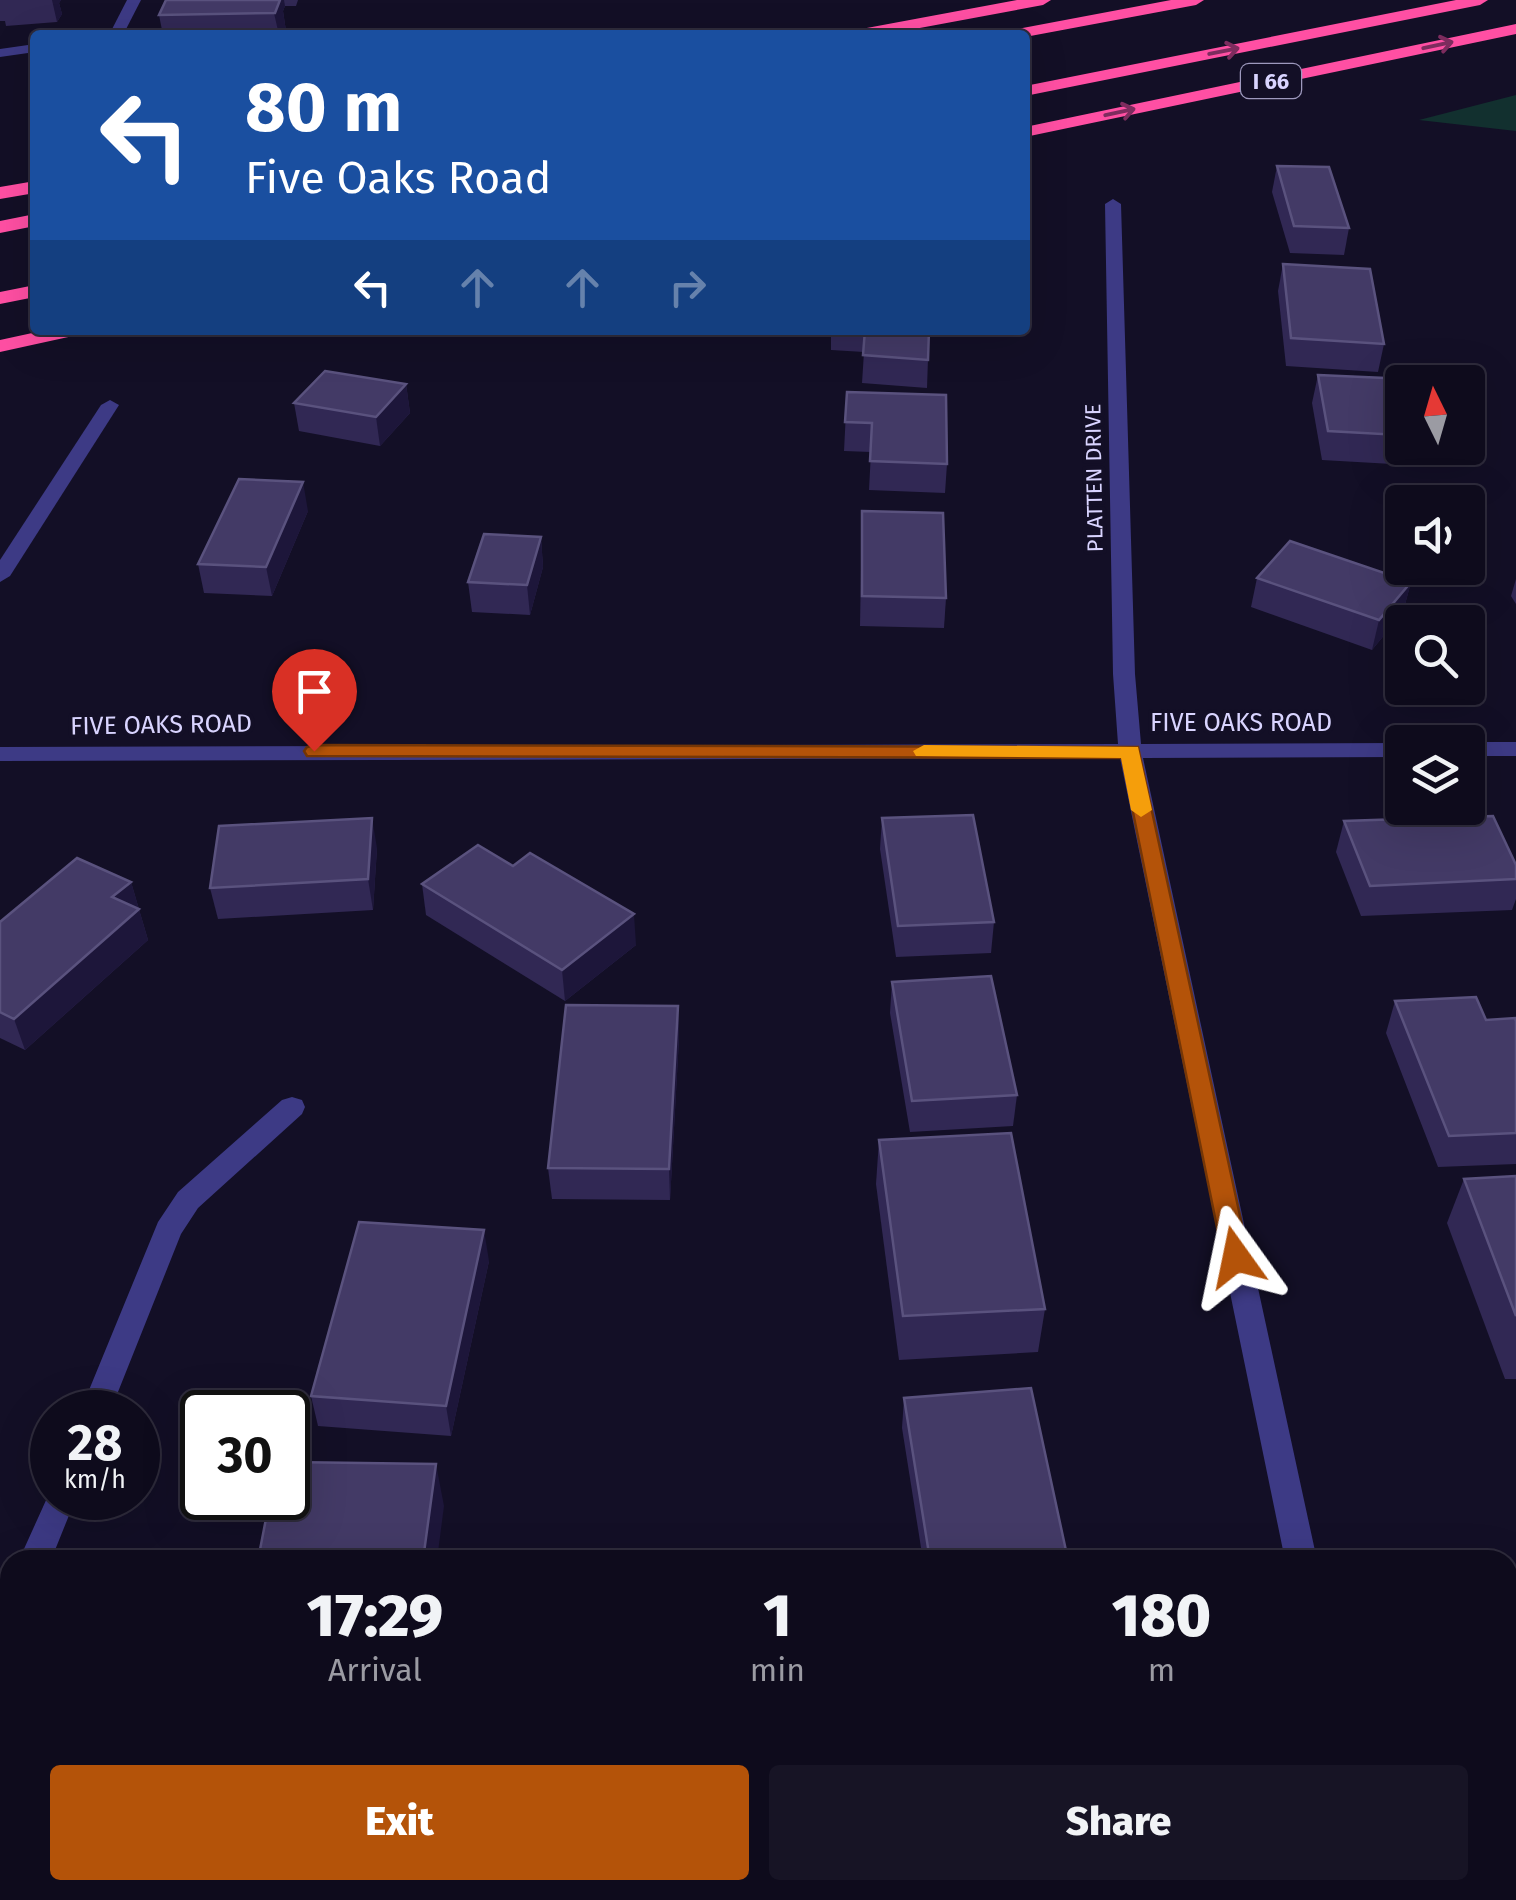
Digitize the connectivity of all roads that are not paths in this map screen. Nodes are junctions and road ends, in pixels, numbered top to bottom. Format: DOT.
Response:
graph roads {
  1 [pos="134,0"];
  2 [pos="1043,0"];
  3 [pos="1196,0"];
  4 [pos="1480,0"];
  5 [pos="1516,29"];
  6 [pos="119,30"];
  7 [pos="883,30"];
  8 [pos="1030,32"];
  9 [pos="30,49"];
  10 [pos="0,53"];
  11 [pos="1030,90"];
  12 [pos="1030,131"];
  13 [pos="30,187"];
  14 [pos="0,193"];
  15 [pos="1113,204"];
  16 [pos="30,221"];
  17 [pos="0,227"];
  18 [pos="30,292"];
  19 [pos="0,298"];
  20 [pos="52,335"];
  21 [pos="0,346"];
  22 [pos="110,405"];
  23 [pos="0,576"];
  24 [pos="1485,749"];
  25 [pos="1516,749"];
  26 [pos="1385,750"];
  27 [pos="1130,751"];
  28 [pos="0,754"];
  29 [pos="292,1107"];
  30 [pos="103,1390"];
  31 [pos="51,1520"];
  32 [pos="40,1550"];
  33 [pos="1299,1550"];
  1 -- 6 [label="street"];
  2 -- 7 [label="highway"];
  3 -- 8 [label="highway"];
  11 -- 4 [label="highway, one-way"];
  12 -- 5 [label="highway, I 66, one-way"];
  9 -- 10 [label="street"];
  13 -- 14 [label="highway"];
  15 -- 27 [label="street, PLATTEN DRIVE"];
  16 -- 17 [label="highway"];
  18 -- 19 [label="highway"];
  20 -- 21 [label="highway"];
  22 -- 23 [label="street"];
  24 -- 25 [label="street"];
  26 -- 27 [label="street, FIVE OAKS ROAD"];
  27 -- 28 [label="street, FIVE OAKS ROAD"];
  27 -- 33 [label="street, PLATTEN DRIVE"];
  29 -- 30 [label="street"];
  31 -- 32 [label="street"];
}
